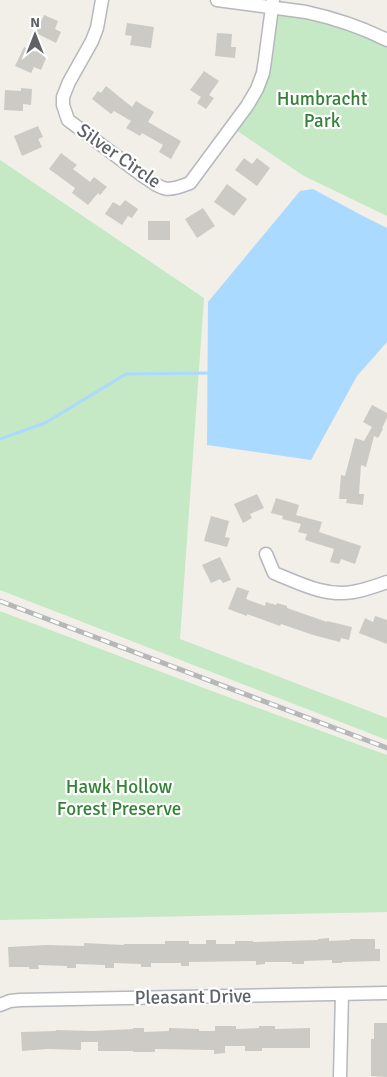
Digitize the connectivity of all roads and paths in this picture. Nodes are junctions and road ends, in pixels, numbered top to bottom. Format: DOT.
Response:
graph roads {
  1 [pos="102,0"];
  2 [pos="216,0"];
  3 [pos="273,4"];
  4 [pos="387,40"];
  5 [pos="266,554"];
  6 [pos="387,582"];
  7 [pos="387,992"];
  8 [pos="342,994"];
  9 [pos="0,1005"];
  10 [pos="340,1077"];
  1 -- 3 [label="street, Silver Circle"];
  2 -- 3 [label="street"];
  3 -- 4 [label="street"];
  5 -- 6 [label="street"];
  7 -- 8 [label="street, Pleasant Drive"];
  8 -- 9 [label="street, Pleasant Drive"];
  8 -- 10 [label="street"];
}
